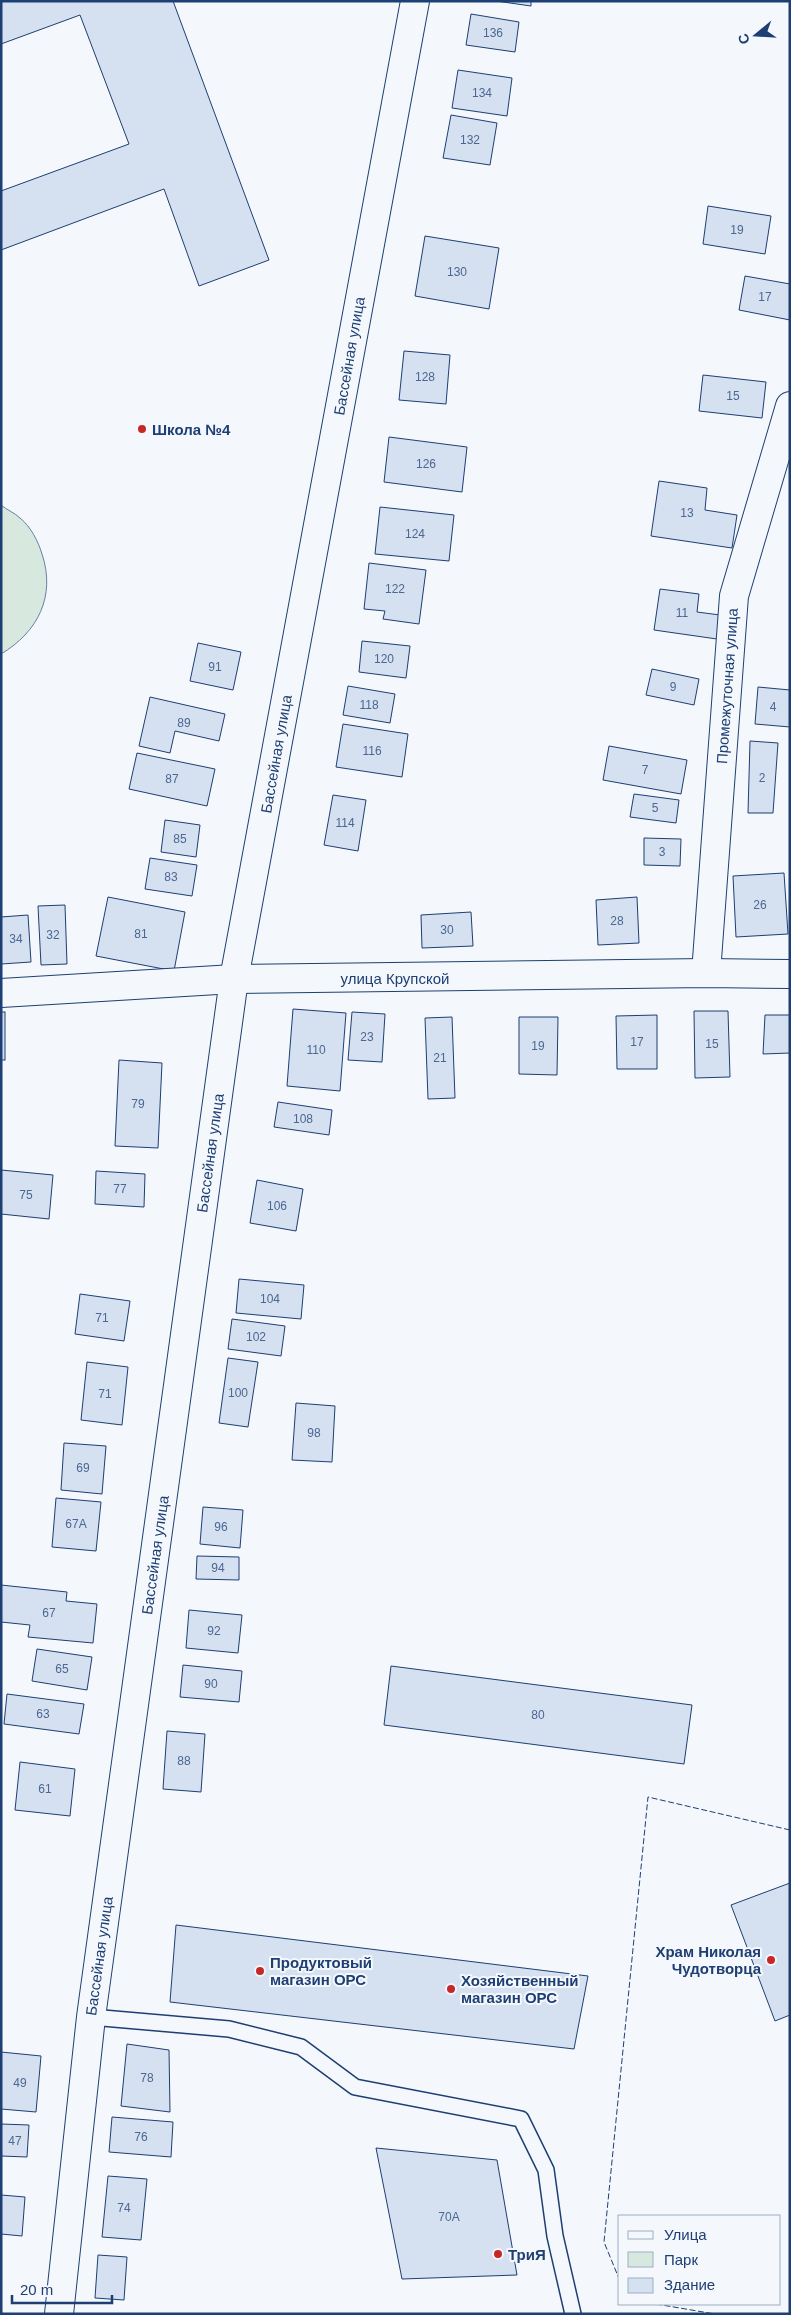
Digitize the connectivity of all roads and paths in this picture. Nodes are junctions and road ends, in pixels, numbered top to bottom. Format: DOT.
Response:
graph roads {
  1 [pos="415,1"];
  2 [pos="790,406"];
  3 [pos="706,973"];
  4 [pos="790,974"];
  5 [pos="234,979"];
  6 [pos="1,993"];
  7 [pos="91,2017"];
  8 [pos="59,2314"];
  9 [pos="573,2314"];
  1 -- 5 [label="street, Бассейная улица"];
  2 -- 3 [label="street, Промежуточная улица"];
  3 -- 4 [label="street, улица Крупской"];
  3 -- 5 [label="street, улица Крупской"];
  5 -- 6 [label="street, улица Крупской"];
  5 -- 7 [label="street, Бассейная улица"];
  7 -- 8 [label="street, Бассейная улица"];
  7 -- 9 [label="lane"];
}
